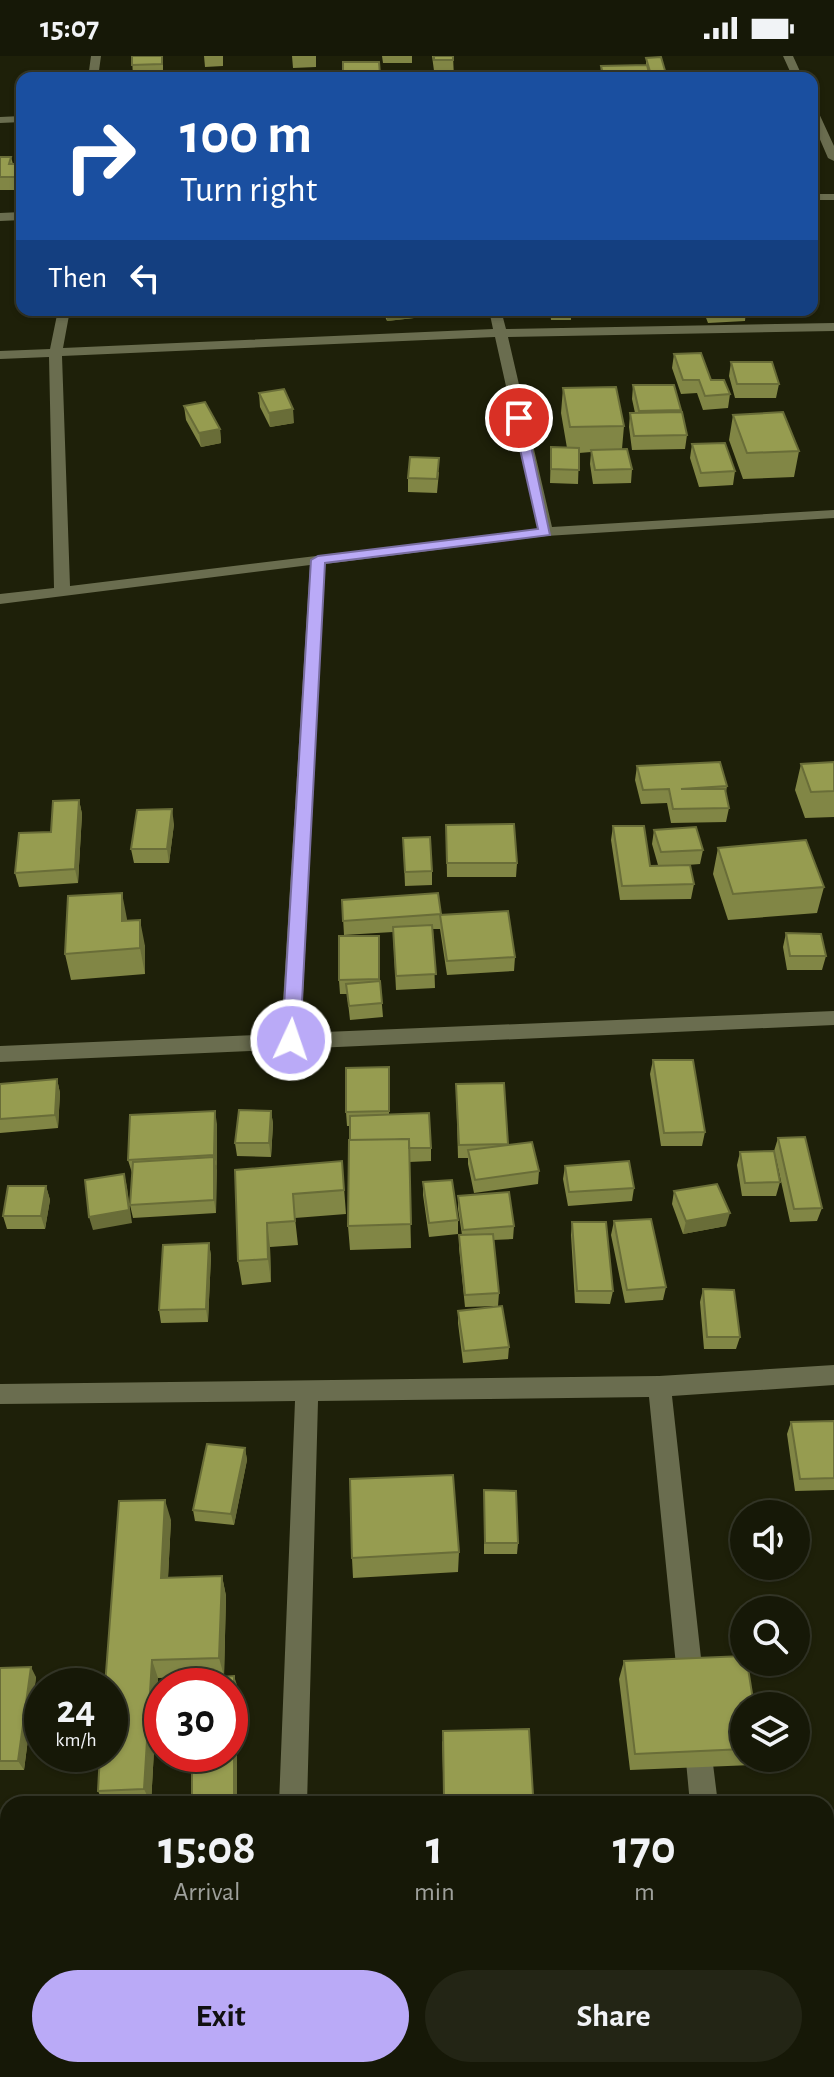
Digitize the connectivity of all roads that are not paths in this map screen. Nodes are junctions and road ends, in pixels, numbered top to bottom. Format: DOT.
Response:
graph roads {
  1 [pos="834,122"];
  2 [pos="818,125"];
  3 [pos="834,158"];
  4 [pos="63,316"];
  5 [pos="496,316"];
  6 [pos="834,327"];
  7 [pos="499,333"];
  8 [pos="0,355"];
  9 [pos="55,355"];
  10 [pos="834,514"];
  11 [pos="546,532"];
  12 [pos="318,560"];
  13 [pos="62,591"];
  14 [pos="0,599"];
  15 [pos="834,1018"];
  16 [pos="291,1040"];
  17 [pos="0,1054"];
  18 [pos="834,1375"];
  19 [pos="659,1386"];
  20 [pos="307,1390"];
  21 [pos="0,1394"];
  22 [pos="293,1796"];
  23 [pos="703,1796"];
  1 -- 2 [label="street"];
  2 -- 3 [label="street"];
  4 -- 9 [label="street"];
  5 -- 7 [label="street"];
  6 -- 7 [label="street"];
  7 -- 9 [label="street"];
  7 -- 11 [label="street"];
  8 -- 9 [label="street"];
  9 -- 13 [label="street"];
  10 -- 11 [label="street"];
  11 -- 12 [label="street"];
  12 -- 13 [label="street"];
  12 -- 16 [label="street"];
  13 -- 14 [label="street"];
  15 -- 16 [label="street"];
  16 -- 17 [label="street"];
  18 -- 19 [label="street"];
  19 -- 20 [label="street"];
  19 -- 23 [label="street"];
  20 -- 21 [label="street"];
  20 -- 22 [label="street"];
}
